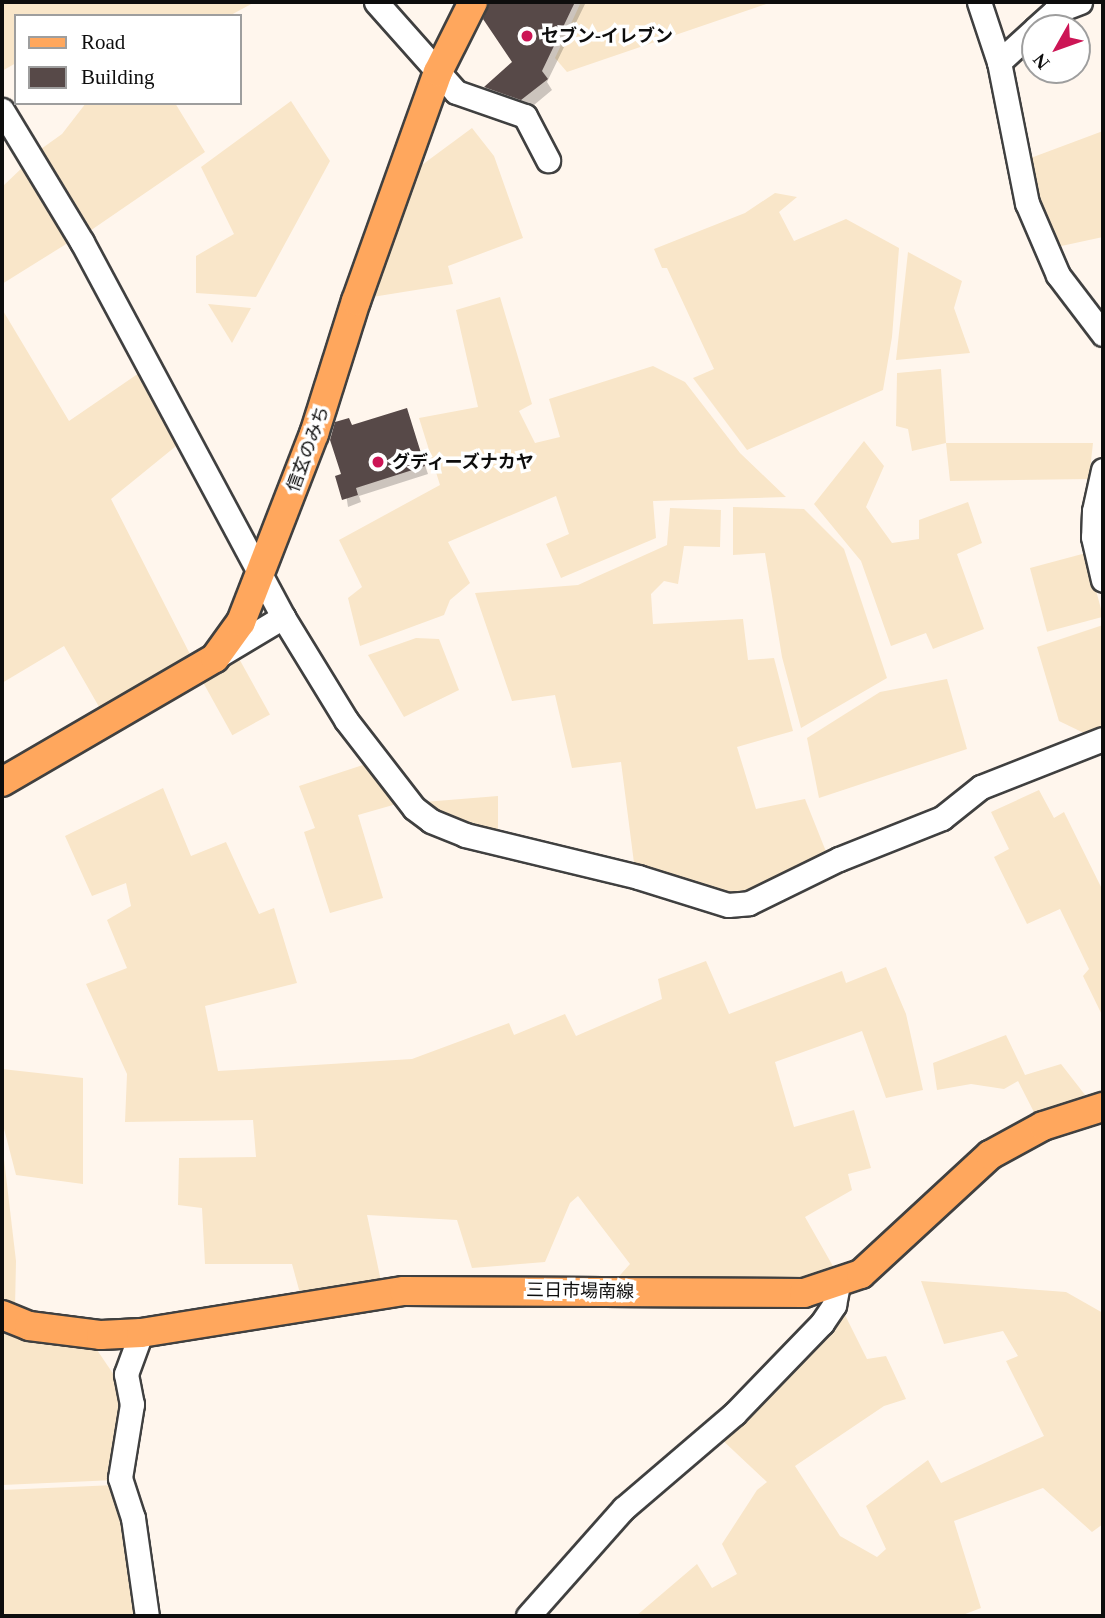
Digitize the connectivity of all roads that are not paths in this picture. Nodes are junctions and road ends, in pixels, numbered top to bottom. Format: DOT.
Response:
graph roads {
  1 [pos="473,2"];
  2 [pos="979,2"];
  3 [pos="1080,2"];
  4 [pos="383,4"];
  5 [pos="1052,14"];
  6 [pos="1021,41"];
  7 [pos="999,62"];
  8 [pos="438,72"];
  9 [pos="2,110"];
  10 [pos="548,160"];
  11 [pos="1103,334"];
  12 [pos="1103,470"];
  13 [pos="259,577"];
  14 [pos="1103,580"];
  15 [pos="284,617"];
  16 [pos="215,658"];
  17 [pos="1103,739"];
  18 [pos="2,782"];
  19 [pos="1103,1107"];
  20 [pos="838,1284"];
  21 [pos="2,1315"];
  22 [pos="141,1333"];
  23 [pos="147,1616"];
  24 [pos="527,1616"];
  1 -- 8 [label="main road, 信玄のみち"];
  2 -- 7 [label="street"];
  3 -- 5 [label="street"];
  4 -- 8 [label="street"];
  6 -- 7 [label="street"];
  7 -- 11 [label="street"];
  8 -- 10 [label="street"];
  8 -- 13 [label="main road, 信玄のみち"];
  9 -- 13 [label="street"];
  12 -- 14 [label="street"];
  13 -- 15 [label="street"];
  13 -- 16 [label="main road, 信玄のみち"];
  15 -- 16 [label="street"];
  15 -- 17 [label="street"];
  16 -- 18 [label="main road, 信玄のみち"];
  19 -- 20 [label="main road, 三日市場南線"];
  20 -- 22 [label="main road, 三日市場南線"];
  20 -- 24 [label="street"];
  21 -- 22 [label="main road, 三日市場南線"];
  22 -- 23 [label="street"];
}
